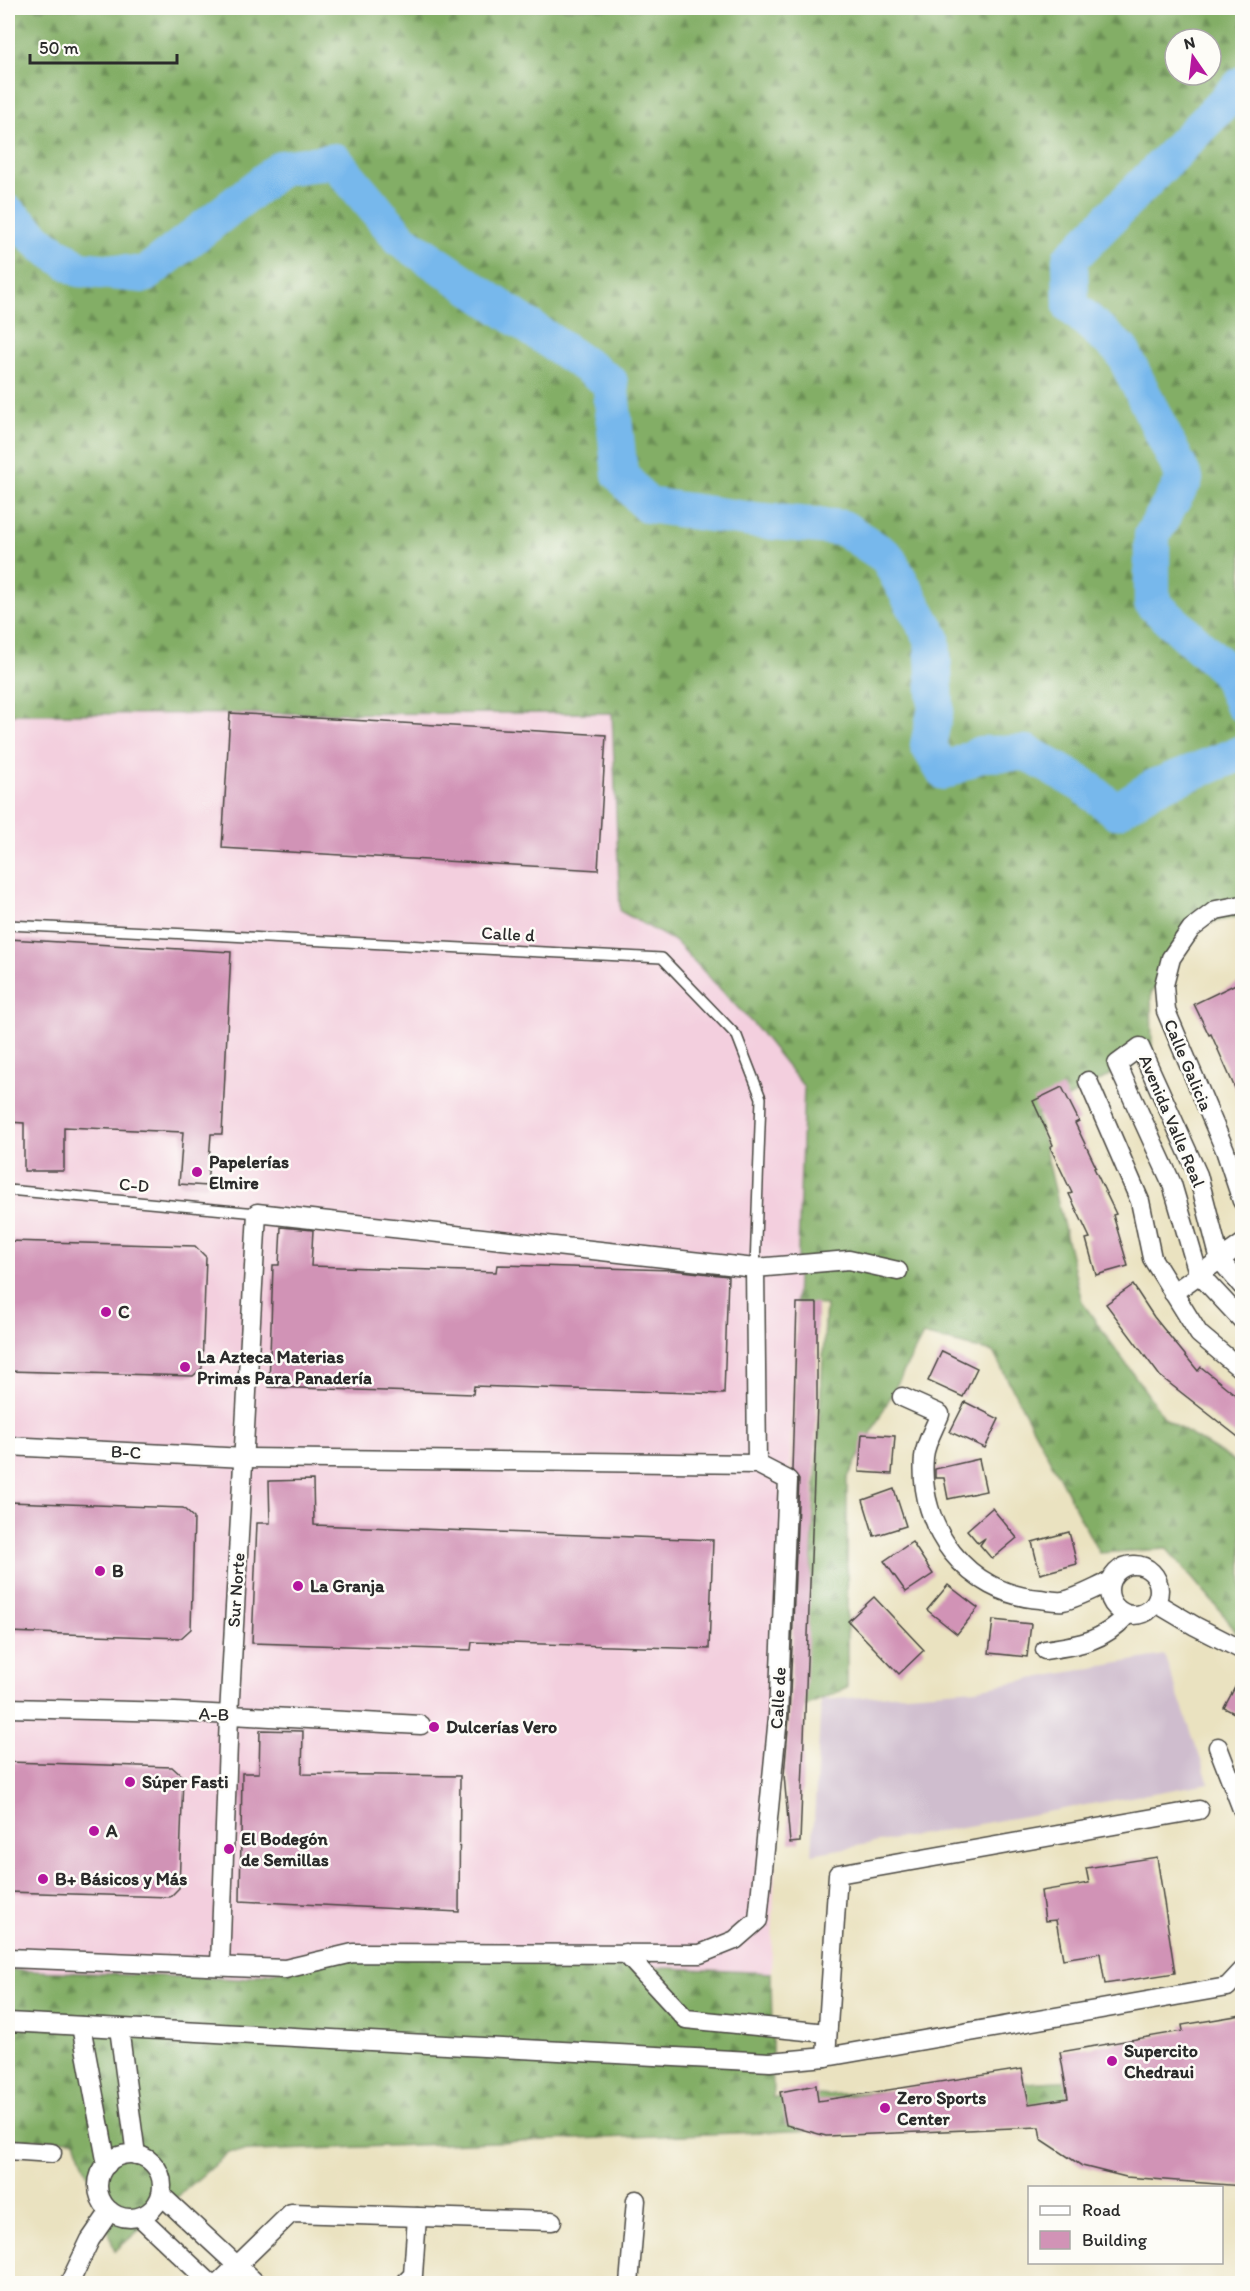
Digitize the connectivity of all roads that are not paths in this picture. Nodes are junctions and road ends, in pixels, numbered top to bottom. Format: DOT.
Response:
graph roads {
  1 [pos="1242,905"];
  2 [pos="8,925"];
  3 [pos="1088,1081"];
  4 [pos="8,1190"];
  5 [pos="1242,1201"];
  6 [pos="257,1213"];
  7 [pos="1242,1244"];
  8 [pos="1220,1260"];
  9 [pos="755,1268"];
  10 [pos="898,1271"];
  11 [pos="1198,1273"];
  12 [pos="1242,1286"];
  13 [pos="1173,1293"];
  14 [pos="1242,1320"];
  15 [pos="1242,1370"];
  16 [pos="902,1397"];
  17 [pos="8,1446"];
  18 [pos="245,1458"];
  19 [pos="757,1464"];
  20 [pos="1109,1582"];
  21 [pos="1156,1602"];
  22 [pos="1127,1615"];
  23 [pos="1045,1650"];
  24 [pos="1242,1650"];
  25 [pos="8,1708"];
  26 [pos="229,1715"];
  27 [pos="421,1725"];
  28 [pos="1218,1748"];
  29 [pos="1242,1809"];
  30 [pos="1199,1810"];
  31 [pos="625,1953"];
  32 [pos="8,1958"];
  33 [pos="220,1966"];
  34 [pos="1242,1971"];
  35 [pos="1235,1990"];
  36 [pos="8,2022"];
  37 [pos="81,2026"];
  38 [pos="119,2028"];
  39 [pos="827,2033"];
  40 [pos="826,2057"];
  41 [pos="8,2150"];
  42 [pos="52,2153"];
  43 [pos="136,2155"];
  44 [pos="107,2165"];
  45 [pos="161,2195"];
  46 [pos="636,2200"];
  47 [pos="110,2211"];
  48 [pos="140,2217"];
  49 [pos="417,2217"];
  50 [pos="552,2221"];
  51 [pos="237,2265"];
  52 [pos="69,2283"];
  53 [pos="211,2283"];
  54 [pos="218,2283"];
  55 [pos="257,2283"];
  56 [pos="404,2283"];
  57 [pos="629,2283"];
  1 -- 5 [label="street, Calle Galicia"];
  2 -- 9 [label="lane, Calle d"];
  3 -- 13 [label="street"];
  4 -- 6 [label="lane, C-D"];
  6 -- 9 [label="street"];
  6 -- 18 [label="street, Sur Norte"];
  7 -- 8 [label="street"];
  8 -- 11 [label="street"];
  8 -- 11 [label="street, Avenida Valle Real"];
  8 -- 12 [label="street, Avenida Valle Real"];
  9 -- 10 [label="street"];
  9 -- 19 [label="street"];
  11 -- 13 [label="street"];
  11 -- 14 [label="street, Avenida Valle Real"];
  13 -- 15 [label="street"];
  16 -- 20 [label="street"];
  17 -- 18 [label="street, B-C"];
  18 -- 19 [label="street, B-C"];
  18 -- 26 [label="street, Sur Norte"];
  19 -- 31 [label="street, Calle de"];
  20 -- 21 [label="street"];
  20 -- 22 [label="street"];
  21 -- 22 [label="street"];
  21 -- 24 [label="street"];
  22 -- 23 [label="street"];
  25 -- 26 [label="street, A-B"];
  26 -- 27 [label="street, A-B"];
  26 -- 33 [label="street, Sur Norte"];
  28 -- 29 [label="street"];
  30 -- 39 [label="street"];
  31 -- 33 [label="street"];
  31 -- 39 [label="street"];
  32 -- 33 [label="street"];
  34 -- 35 [label="street"];
  35 -- 40 [label="street"];
  36 -- 37 [label="street"];
  37 -- 38 [label="street"];
  37 -- 44 [label="street"];
  38 -- 40 [label="street"];
  38 -- 43 [label="street"];
  39 -- 40 [label="street"];
  41 -- 42 [label="street"];
  43 -- 44 [label="street"];
  43 -- 45 [label="street"];
  44 -- 47 [label="street"];
  45 -- 48 [label="street"];
  45 -- 51 [label="street"];
  46 -- 57 [label="street"];
  47 -- 48 [label="street"];
  47 -- 52 [label="street"];
  48 -- 53 [label="street"];
  49 -- 50 [label="street"];
  49 -- 51 [label="street"];
  49 -- 56 [label="street"];
  51 -- 54 [label="street"];
  51 -- 55 [label="street"];
}
